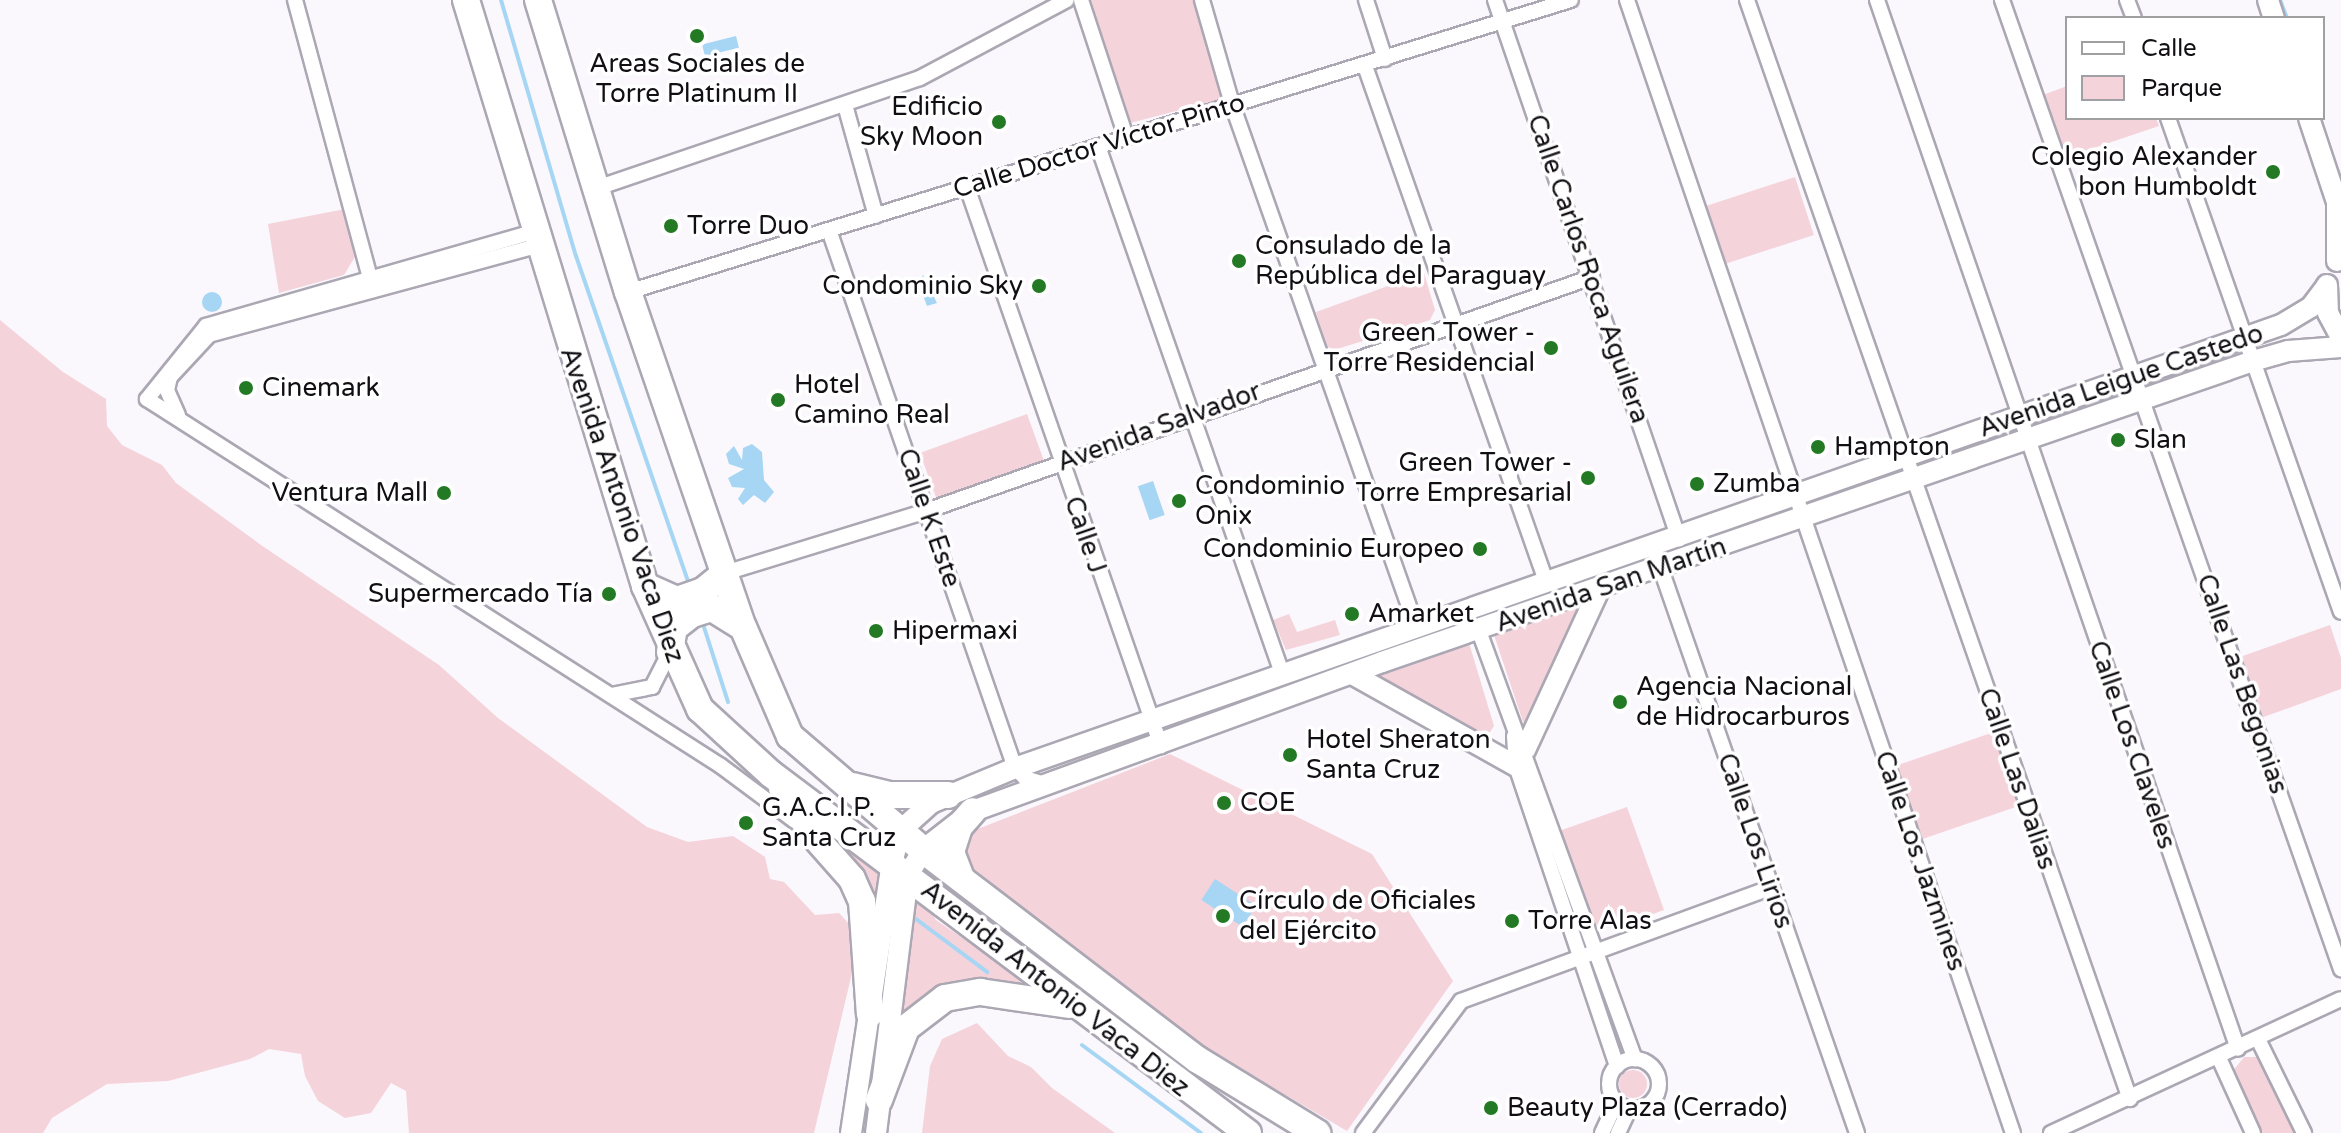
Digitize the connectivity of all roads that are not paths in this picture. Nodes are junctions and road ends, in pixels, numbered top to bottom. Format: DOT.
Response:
graph roads {
  1 [pos="295,0"];
  2 [pos="466,0"];
  3 [pos="538,0"];
  4 [pos="1067,0"];
  5 [pos="1081,0"];
  6 [pos="1202,0"];
  7 [pos="1366,0"];
  8 [pos="1495,0"];
  9 [pos="1571,0"];
  10 [pos="1627,0"];
  11 [pos="1747,0"];
  12 [pos="1877,0"];
  13 [pos="2002,0"];
  14 [pos="1503,21"];
  15 [pos="1385,59"];
  16 [pos="1365,66"];
  17 [pos="1232,104"];
  18 [pos="845,105"];
  19 [pos="2169,120"];
  20 [pos="2310,120"];
  21 [pos="1126,137"];
  22 [pos="1098,146"];
  23 [pos="967,187"];
  24 [pos="594,189"];
  25 [pos="2339,205"];
  26 [pos="876,216"];
  27 [pos="829,230"];
  28 [pos="535,239"];
  29 [pos="2339,259"];
  30 [pos="1592,277"];
  31 [pos="2326,287"];
  32 [pos="372,288"];
  33 [pos="628,292"];
  34 [pos="1454,328"];
  35 [pos="2244,337"];
  36 [pos="2341,337"];
  37 [pos="2341,347"];
  38 [pos="2253,361"];
  39 [pos="1323,369"];
  40 [pos="2134,376"];
  41 [pos="2142,399"];
  42 [pos="1192,416"];
  43 [pos="2018,416"];
  44 [pos="180,418"];
  45 [pos="2025,440"];
  46 [pos="1906,457"];
  47 [pos="1060,462"];
  48 [pos="1915,479"];
  49 [pos="1799,508"];
  50 [pos="926,511"];
  51 [pos="1679,539"];
  52 [pos="1658,558"];
  53 [pos="725,573"];
  54 [pos="1547,584"];
  55 [pos="645,586"];
  56 [pos="1600,588"];
  57 [pos="2341,612"];
  58 [pos="743,627"];
  59 [pos="1417,629"];
  60 [pos="1479,631"];
  61 [pos="670,652"];
  62 [pos="1380,653"];
  63 [pos="1352,674"];
  64 [pos="1283,676"];
  65 [pos="610,695"];
  66 [pos="1251,699"];
  67 [pos="1150,722"];
  68 [pos="1161,746"];
  69 [pos="1518,751"];
  70 [pos="721,766"];
  71 [pos="1015,768"];
  72 [pos="838,781"];
  73 [pos="778,783"];
  74 [pos="1049,785"];
  75 [pos="948,795"];
  76 [pos="973,811"];
  77 [pos="901,830"];
  78 [pos="814,836"];
  79 [pos="923,850"];
  80 [pos="900,869"];
  81 [pos="961,878"];
  82 [pos="1772,887"];
  83 [pos="1586,952"];
  84 [pos="2341,969"];
  85 [pos="2341,999"];
  86 [pos="1074,1006"];
  87 [pos="870,1014"];
  88 [pos="2258,1039"];
  89 [pos="2238,1049"];
  90 [pos="2219,1058"];
  91 [pos="1635,1059"];
  92 [pos="1617,1066"];
  93 [pos="2130,1099"];
  94 [pos="879,1100"];
  95 [pos="1622,1106"];
  96 [pos="851,1133"];
  97 [pos="876,1133"];
  98 [pos="1248,1133"];
  99 [pos="1317,1133"];
  100 [pos="1363,1133"];
  101 [pos="1602,1133"];
  102 [pos="1618,1133"];
  103 [pos="1857,1133"];
  104 [pos="2013,1133"];
  105 [pos="2051,1133"];
  106 [pos="2253,1133"];
  107 [pos="2304,1133"];
  1 -- 32 [label="street"];
  2 -- 28 [label="highway, Avenida Antonio Vaca Diez"];
  3 -- 24 [label="highway, Avenida Antonio Vaca Diez"];
  4 -- 18 [label="street"];
  5 -- 21 [label="street"];
  6 -- 17 [label="street"];
  7 -- 15 [label="street"];
  8 -- 14 [label="street, Calle Carlos Roca Aguilera"];
  9 -- 14 [label="street, Calle Doctor Víctor Pinto"];
  10 -- 49 [label="street, Calle Los Jazmines"];
  11 -- 46 [label="street, Calle Las Dalias"];
  12 -- 43 [label="street, Calle Los Claveles"];
  13 -- 40 [label="street, Calle Las Begonias"];
  14 -- 15 [label="street, Calle Doctor Víctor Pinto"];
  14 -- 30 [label="street, Calle Carlos Roca Aguilera"];
  15 -- 16 [label="street, Calle Doctor Víctor Pinto"];
  16 -- 17 [label="street, Calle Doctor Víctor Pinto"];
  16 -- 34 [label="street"];
  17 -- 21 [label="street, Calle Doctor Víctor Pinto"];
  17 -- 39 [label="street"];
  18 -- 24 [label="street"];
  18 -- 26 [label="street"];
  19 -- 35 [label="street"];
  20 -- 25 [label="main road"];
  21 -- 22 [label="street, Calle Doctor Víctor Pinto"];
  22 -- 23 [label="street, Calle Doctor Víctor Pinto"];
  22 -- 42 [label="street"];
  23 -- 26 [label="street, Calle Doctor Víctor Pinto"];
  23 -- 47 [label="street, Calle J"];
  24 -- 33 [label="highway, Avenida Antonio Vaca Diez"];
  25 -- 29 [label="main road"];
  26 -- 27 [label="street, Calle Doctor Víctor Pinto"];
  27 -- 33 [label="street, Calle Doctor Víctor Pinto"];
  27 -- 50 [label="street, Calle K Este"];
  28 -- 32 [label="street"];
  28 -- 55 [label="highway, Avenida Antonio Vaca Diez"];
  29 -- 31 [label="main road"];
  30 -- 34 [label="street, Avenida Salvador"];
  30 -- 51 [label="street, Calle Carlos Roca Aguilera"];
  31 -- 35 [label="main road, Avenida Leigue Castedo"];
  31 -- 36 [label="main road"];
  32 -- 44 [label="street"];
  32 -- 44 [label="street"];
  33 -- 53 [label="highway, Avenida Antonio Vaca Diez"];
  34 -- 39 [label="street, Avenida Salvador"];
  34 -- 54 [label="street"];
  35 -- 38 [label="street"];
  35 -- 40 [label="main road, Avenida Leigue Castedo"];
  37 -- 38 [label="main road, Avenida San Martín"];
  38 -- 41 [label="main road, Avenida San Martín"];
  38 -- 57 [label="street"];
  39 -- 42 [label="street, Avenida Salvador"];
  39 -- 59 [label="street"];
  40 -- 41 [label="street, Calle Las Begonias"];
  40 -- 43 [label="main road, Avenida Leigue Castedo"];
  41 -- 45 [label="main road, Avenida San Martín"];
  41 -- 84 [label="street, Calle Las Begonias"];
  42 -- 47 [label="street, Avenida Salvador"];
  42 -- 64 [label="street"];
  43 -- 45 [label="street, Calle Los Claveles"];
  43 -- 46 [label="main road, Avenida Leigue Castedo"];
  44 -- 65 [label="street"];
  45 -- 48 [label="main road, Avenida San Martín"];
  45 -- 89 [label="street, Calle Los Claveles"];
  46 -- 48 [label="street, Calle Las Dalias"];
  46 -- 49 [label="main road, Avenida Leigue Castedo"];
  47 -- 50 [label="street, Avenida Salvador"];
  47 -- 67 [label="street, Calle J"];
  48 -- 49 [label="main road, Avenida San Martín"];
  48 -- 93 [label="street, Calle Las Dalias"];
  49 -- 51 [label="main road, Avenida Leigue Castedo"];
  49 -- 52 [label="main road, Avenida San Martín"];
  49 -- 104 [label="street, Calle Los Jazmines"];
  50 -- 53 [label="street, Avenida Salvador"];
  50 -- 71 [label="street, Calle K Este"];
  51 -- 52 [label="main road, Avenida San Martín"];
  52 -- 54 [label="main road, Avenida San Martín"];
  52 -- 56 [label="main road, Avenida San Martín"];
  52 -- 82 [label="street, Calle Los Lirios"];
  53 -- 55 [label="highway"];
  53 -- 58 [label="highway, Avenida Antonio Vaca Diez"];
  54 -- 59 [label="main road, Avenida San Martín"];
  55 -- 61 [label="highway, Avenida Antonio Vaca Diez"];
  56 -- 60 [label="main road, Avenida San Martín"];
  56 -- 69 [label="main road"];
  58 -- 61 [label="highway"];
  58 -- 72 [label="highway, Avenida Antonio Vaca Diez"];
  59 -- 62 [label="main road, Avenida San Martín"];
  60 -- 62 [label="main road, Avenida San Martín"];
  60 -- 69 [label="street"];
  61 -- 65 [label="street"];
  61 -- 73 [label="highway, Avenida Antonio Vaca Diez"];
  62 -- 63 [label="main road, Avenida San Martín"];
  62 -- 64 [label="main road, Avenida San Martín"];
  63 -- 66 [label="main road, Avenida San Martín"];
  63 -- 69 [label="main road"];
  64 -- 66 [label="main road, Avenida San Martín"];
  65 -- 70 [label="street"];
  66 -- 67 [label="main road, Avenida San Martín"];
  66 -- 68 [label="main road, Avenida San Martín"];
  67 -- 68 [label="street, Calle J"];
  67 -- 71 [label="main road, Avenida San Martín"];
  68 -- 74 [label="main road, Avenida San Martín"];
  69 -- 83 [label="street"];
  70 -- 73 [label="street"];
  70 -- 78 [label="street"];
  71 -- 74 [label="street"];
  71 -- 75 [label="main road"];
  72 -- 75 [label="highway"];
  72 -- 77 [label="highway, Avenida Antonio Vaca Diez"];
  73 -- 78 [label="highway"];
  73 -- 80 [label="highway, Avenida Antonio Vaca Diez"];
  74 -- 76 [label="main road, Avenida San Martín"];
  75 -- 77 [label="main road"];
  76 -- 79 [label="main road, Avenida San Martín"];
  76 -- 81 [label="highway"];
  77 -- 79 [label="highway, Avenida Antonio Vaca Diez"];
  77 -- 80 [label="main road"];
  78 -- 87 [label="highway"];
  79 -- 80 [label="main road, Avenida San Martín"];
  79 -- 81 [label="highway, Avenida Antonio Vaca Diez"];
  80 -- 86 [label="highway, Avenida Antonio Vaca Diez"];
  80 -- 87 [label="main road"];
  80 -- 94 [label="main road"];
  81 -- 99 [label="highway, Avenida Antonio Vaca Diez"];
  82 -- 83 [label="street"];
  82 -- 103 [label="street, Calle Los Lirios"];
  83 -- 91 [label="street"];
  83 -- 92 [label="street"];
  83 -- 100 [label="street"];
  85 -- 88 [label="street"];
  86 -- 94 [label="highway"];
  86 -- 98 [label="highway, Avenida Antonio Vaca Diez"];
  87 -- 96 [label="main road"];
  88 -- 89 [label="street"];
  88 -- 107 [label="street"];
  89 -- 90 [label="street"];
  90 -- 93 [label="street"];
  90 -- 106 [label="street"];
  91 -- 92 [label="street"];
  91 -- 95 [label="street"];
  92 -- 95 [label="street"];
  93 -- 105 [label="street"];
  94 -- 97 [label="main road"];
  95 -- 101 [label="street"];
  95 -- 102 [label="street"];
}
